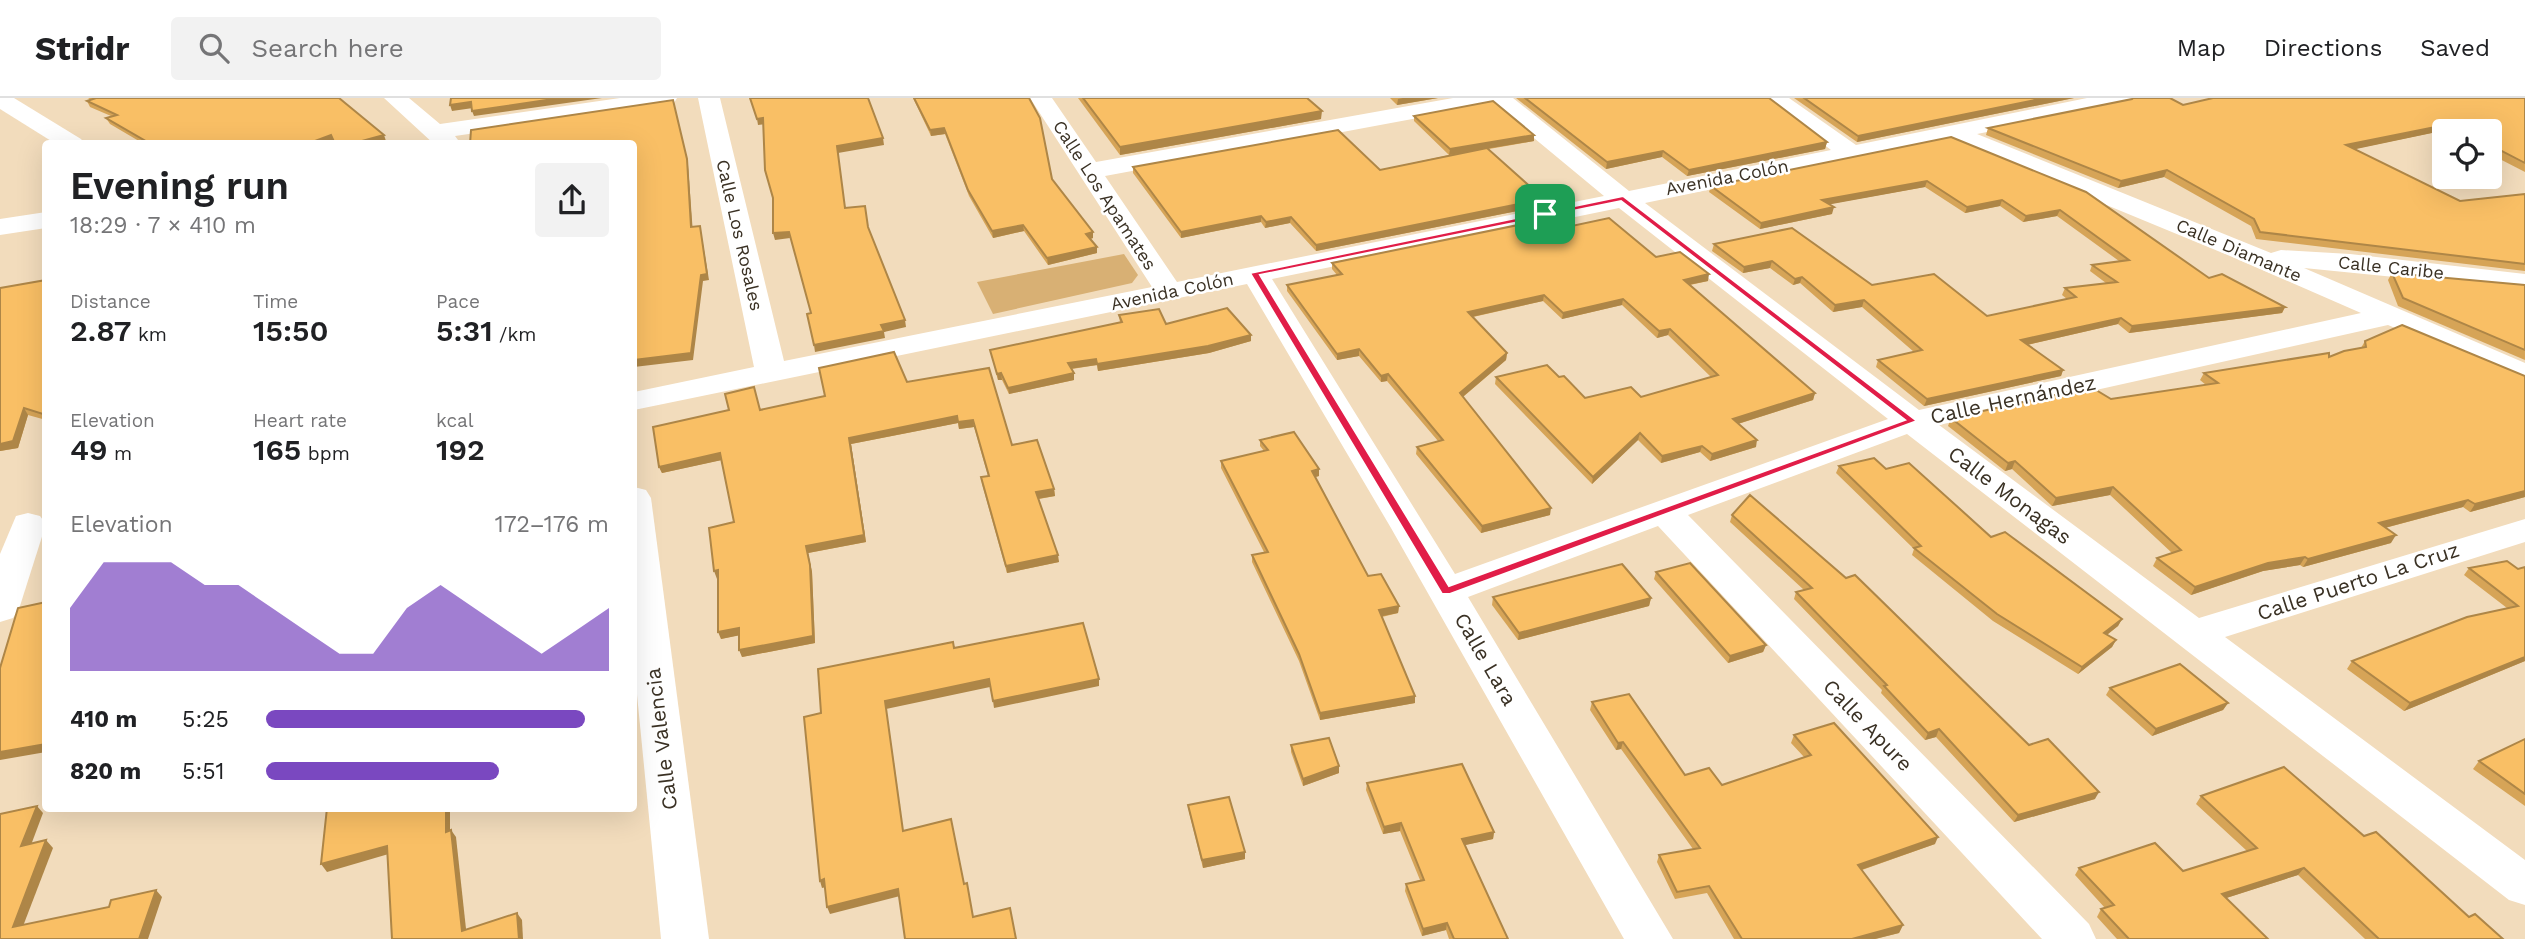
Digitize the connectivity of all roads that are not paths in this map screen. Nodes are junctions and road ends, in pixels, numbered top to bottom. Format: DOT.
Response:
graph roads {
  1 [pos="395,98"];
  2 [pos="666,98"];
  3 [pos="709,98"];
  4 [pos="1041,98"];
  5 [pos="1491,98"];
  6 [pos="1499,98"];
  7 [pos="1774,98"];
  8 [pos="2121,98"];
  9 [pos="0,99"];
  10 [pos="1950,132"];
  11 [pos="443,138"];
  12 [pos="67,140"];
  13 [pos="1850,152"];
  14 [pos="1090,171"];
  15 [pos="1623,198"];
  16 [pos="42,221"];
  17 [pos="0,227"];
  18 [pos="2257,257"];
  19 [pos="1254,273"];
  20 [pos="2525,282"];
  21 [pos="1169,291"];
  22 [pos="2393,315"];
  23 [pos="771,373"];
  24 [pos="2525,374"];
  25 [pos="637,400"];
  26 [pos="1912,421"];
  27 [pos="1664,511"];
  28 [pos="637,524"];
  29 [pos="25,525"];
  30 [pos="2525,530"];
  31 [pos="1446,591"];
  32 [pos="0,609"];
  33 [pos="2192,634"];
  34 [pos="2525,886"];
  35 [pos="685,939"];
  36 [pos="1649,939"];
  37 [pos="2072,939"];
  1 -- 11 [label="street"];
  2 -- 11 [label="street"];
  3 -- 23 [label="street, Calle Los Rosales"];
  4 -- 14 [label="street, Calle Los Apamates"];
  5 -- 14 [label="street"];
  6 -- 15 [label="street, Calle Monagas"];
  7 -- 13 [label="street"];
  8 -- 10 [label="street, Avenida Colón"];
  9 -- 12 [label="street"];
  10 -- 13 [label="street, Avenida Colón"];
  10 -- 18 [label="street, Calle Diamante"];
  13 -- 15 [label="street, Avenida Colón"];
  14 -- 21 [label="street, Calle Los Apamates"];
  15 -- 19 [label="street, Avenida Colón"];
  15 -- 26 [label="street, Calle Monagas"];
  16 -- 17 [label="street"];
  18 -- 20 [label="street, Calle Caribe"];
  18 -- 22 [label="street, Calle Diamante"];
  19 -- 21 [label="street, Avenida Colón"];
  19 -- 31 [label="street, Calle Lara"];
  21 -- 23 [label="street, Avenida Colón"];
  22 -- 24 [label="street, Calle Diamante"];
  22 -- 26 [label="street, Calle Hernández"];
  23 -- 25 [label="street, Avenida Colón"];
  26 -- 27 [label="street, Calle Hernández"];
  26 -- 33 [label="street, Calle Monagas"];
  27 -- 31 [label="street, Calle Hernández"];
  27 -- 37 [label="street, Calle Apure"];
  28 -- 35 [label="street, Calle Valencia"];
  29 -- 32 [label="street"];
  30 -- 33 [label="street, Calle Puerto La Cruz"];
  31 -- 36 [label="street, Calle Lara"];
  33 -- 34 [label="street, Calle Monagas"];
}
